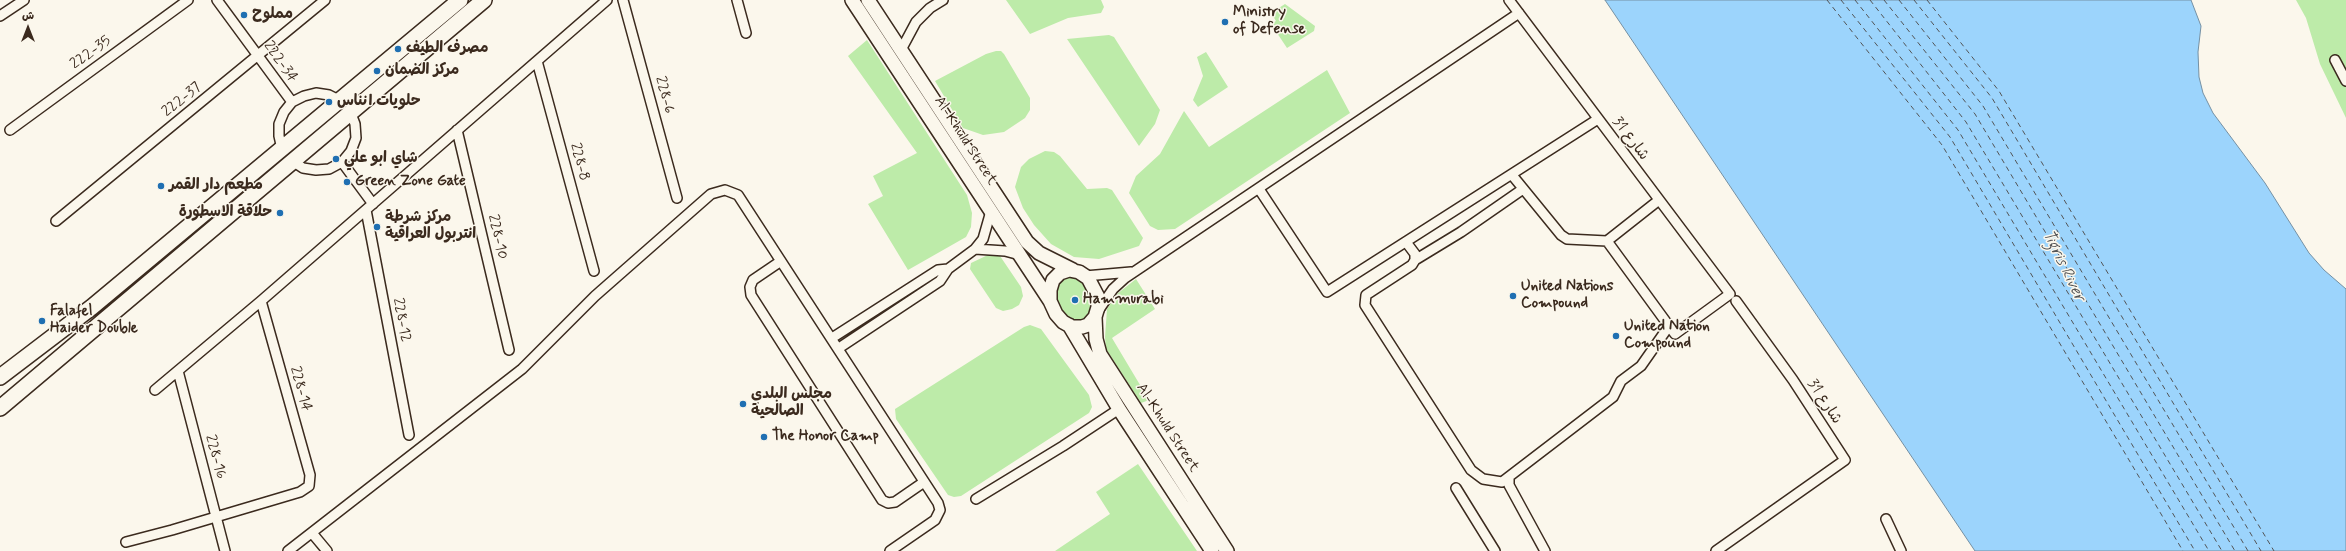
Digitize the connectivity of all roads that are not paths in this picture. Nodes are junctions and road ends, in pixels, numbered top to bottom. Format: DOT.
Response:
graph roads {
  1 [pos="24,0"];
  2 [pos="188,0"];
  3 [pos="217,0"];
  4 [pos="325,0"];
  5 [pos="460,0"];
  6 [pos="484,0"];
  7 [pos="607,0"];
  8 [pos="623,0"];
  9 [pos="737,0"];
  10 [pos="852,0"];
  11 [pos="868,0"];
  12 [pos="943,0"];
  13 [pos="1509,0"];
  14 [pos="1519,13"];
  15 [pos="0,16"];
  16 [pos="746,33"];
  17 [pos="901,50"];
  18 [pos="258,55"];
  19 [pos="2335,60"];
  20 [pos="537,61"];
  21 [pos="2346,81"];
  22 [pos="292,102"];
  23 [pos="345,106"];
  24 [pos="1598,119"];
  25 [pos="10,130"];
  26 [pos="457,130"];
  27 [pos="961,151"];
  28 [pos="287,154"];
  29 [pos="342,162"];
  30 [pos="1512,175"];
  31 [pos="1259,189"];
  32 [pos="1523,189"];
  33 [pos="677,198"];
  34 [pos="1659,200"];
  35 [pos="369,207"];
  36 [pos="991,211"];
  37 [pos="56,221"];
  38 [pos="1606,241"];
  39 [pos="1406,242"];
  40 [pos="975,249"];
  41 [pos="1020,255"];
  42 [pos="1415,260"];
  43 [pos="781,261"];
  44 [pos="948,269"];
  45 [pos="1140,269"];
  46 [pos="1073,270"];
  47 [pos="594,271"];
  48 [pos="1085,276"];
  49 [pos="261,301"];
  50 [pos="1050,301"];
  51 [pos="1736,301"];
  52 [pos="1096,314"];
  53 [pos="1069,326"];
  54 [pos="1669,326"];
  55 [pos="832,338"];
  56 [pos="839,348"];
  57 [pos="509,350"];
  58 [pos="178,371"];
  59 [pos="0,376"];
  60 [pos="155,390"];
  61 [pos="0,408"];
  62 [pos="1119,409"];
  63 [pos="409,435"];
  64 [pos="1509,477"];
  65 [pos="924,482"];
  66 [pos="1456,488"];
  67 [pos="976,499"];
  68 [pos="215,516"];
  69 [pos="1886,519"];
  70 [pos="312,533"];
  71 [pos="126,542"];
  72 [pos="225,551"];
  73 [pos="288,551"];
  74 [pos="327,551"];
  75 [pos="890,551"];
  76 [pos="1212,551"];
  77 [pos="1227,551"];
  78 [pos="1495,551"];
  79 [pos="1545,551"];
  80 [pos="1716,551"];
  81 [pos="1901,551"];
  1 -- 15 [label="street"];
  2 -- 25 [label="street, 222-35"];
  3 -- 18 [label="street, 222-34"];
  4 -- 18 [label="street, 222-37"];
  5 -- 23 [label="main road"];
  6 -- 23 [label="main road"];
  7 -- 20 [label="street"];
  8 -- 33 [label="street, 228-6"];
  9 -- 16 [label="street"];
  10 -- 27 [label="main road, Al-Khuld Street"];
  11 -- 17 [label="main road, Al-Khuld Street"];
  12 -- 17 [label="street"];
  13 -- 14 [label="street, شارع 31"];
  14 -- 24 [label="street, شارع 31"];
  14 -- 31 [label="street"];
  17 -- 27 [label="main road, Al-Khuld Street"];
  18 -- 22 [label="street, 222-34"];
  18 -- 37 [label="street, 222-37"];
  19 -- 21 [label="street"];
  20 -- 26 [label="street"];
  20 -- 47 [label="street, 228-8"];
  22 -- 23 [label="street"];
  22 -- 28 [label="street"];
  23 -- 28 [label="main road"];
  23 -- 29 [label="street"];
  24 -- 30 [label="street"];
  24 -- 34 [label="street, شارع 31"];
  26 -- 35 [label="street"];
  26 -- 57 [label="street, 228-10"];
  27 -- 36 [label="main road, Al-Khuld Street"];
  27 -- 46 [label="main road, Al-Khuld Street"];
  28 -- 29 [label="street"];
  28 -- 59 [label="main road"];
  28 -- 61 [label="main road"];
  29 -- 35 [label="street"];
  30 -- 32 [label="street"];
  30 -- 39 [label="street"];
  31 -- 39 [label="street"];
  31 -- 45 [label="street"];
  32 -- 38 [label="street"];
  32 -- 42 [label="street"];
  34 -- 38 [label="street"];
  34 -- 54 [label="street, شارع 31"];
  35 -- 49 [label="street"];
  35 -- 63 [label="street, 228-12"];
  36 -- 40 [label="street"];
  36 -- 41 [label="main road, Al-Khuld Street"];
  38 -- 54 [label="street"];
  39 -- 42 [label="street"];
  40 -- 41 [label="street"];
  40 -- 44 [label="street"];
  41 -- 50 [label="main road, Al-Khuld Street"];
  42 -- 64 [label="street"];
  43 -- 55 [label="street"];
  43 -- 65 [label="street"];
  43 -- 70 [label="street"];
  44 -- 55 [label="street"];
  44 -- 56 [label="street"];
  45 -- 48 [label="street"];
  45 -- 52 [label="street"];
  46 -- 48 [label="main road"];
  46 -- 50 [label="main road"];
  48 -- 52 [label="main road"];
  49 -- 58 [label="street"];
  49 -- 68 [label="street, 228-14"];
  50 -- 53 [label="main road"];
  51 -- 80 [label="street, شارع 31"];
  52 -- 53 [label="main road"];
  52 -- 77 [label="main road, Al-Khuld Street"];
  53 -- 62 [label="main road, Al-Khuld Street"];
  54 -- 64 [label="street"];
  55 -- 56 [label="street"];
  56 -- 65 [label="street"];
  58 -- 60 [label="street"];
  58 -- 68 [label="street, 228-16"];
  62 -- 67 [label="street"];
  62 -- 76 [label="main road, Al-Khuld Street"];
  64 -- 79 [label="street"];
  65 -- 75 [label="street"];
  66 -- 78 [label="street"];
  68 -- 71 [label="street"];
  68 -- 72 [label="street, 228-16"];
  69 -- 81 [label="street"];
  70 -- 73 [label="street"];
  70 -- 74 [label="street"];
}
